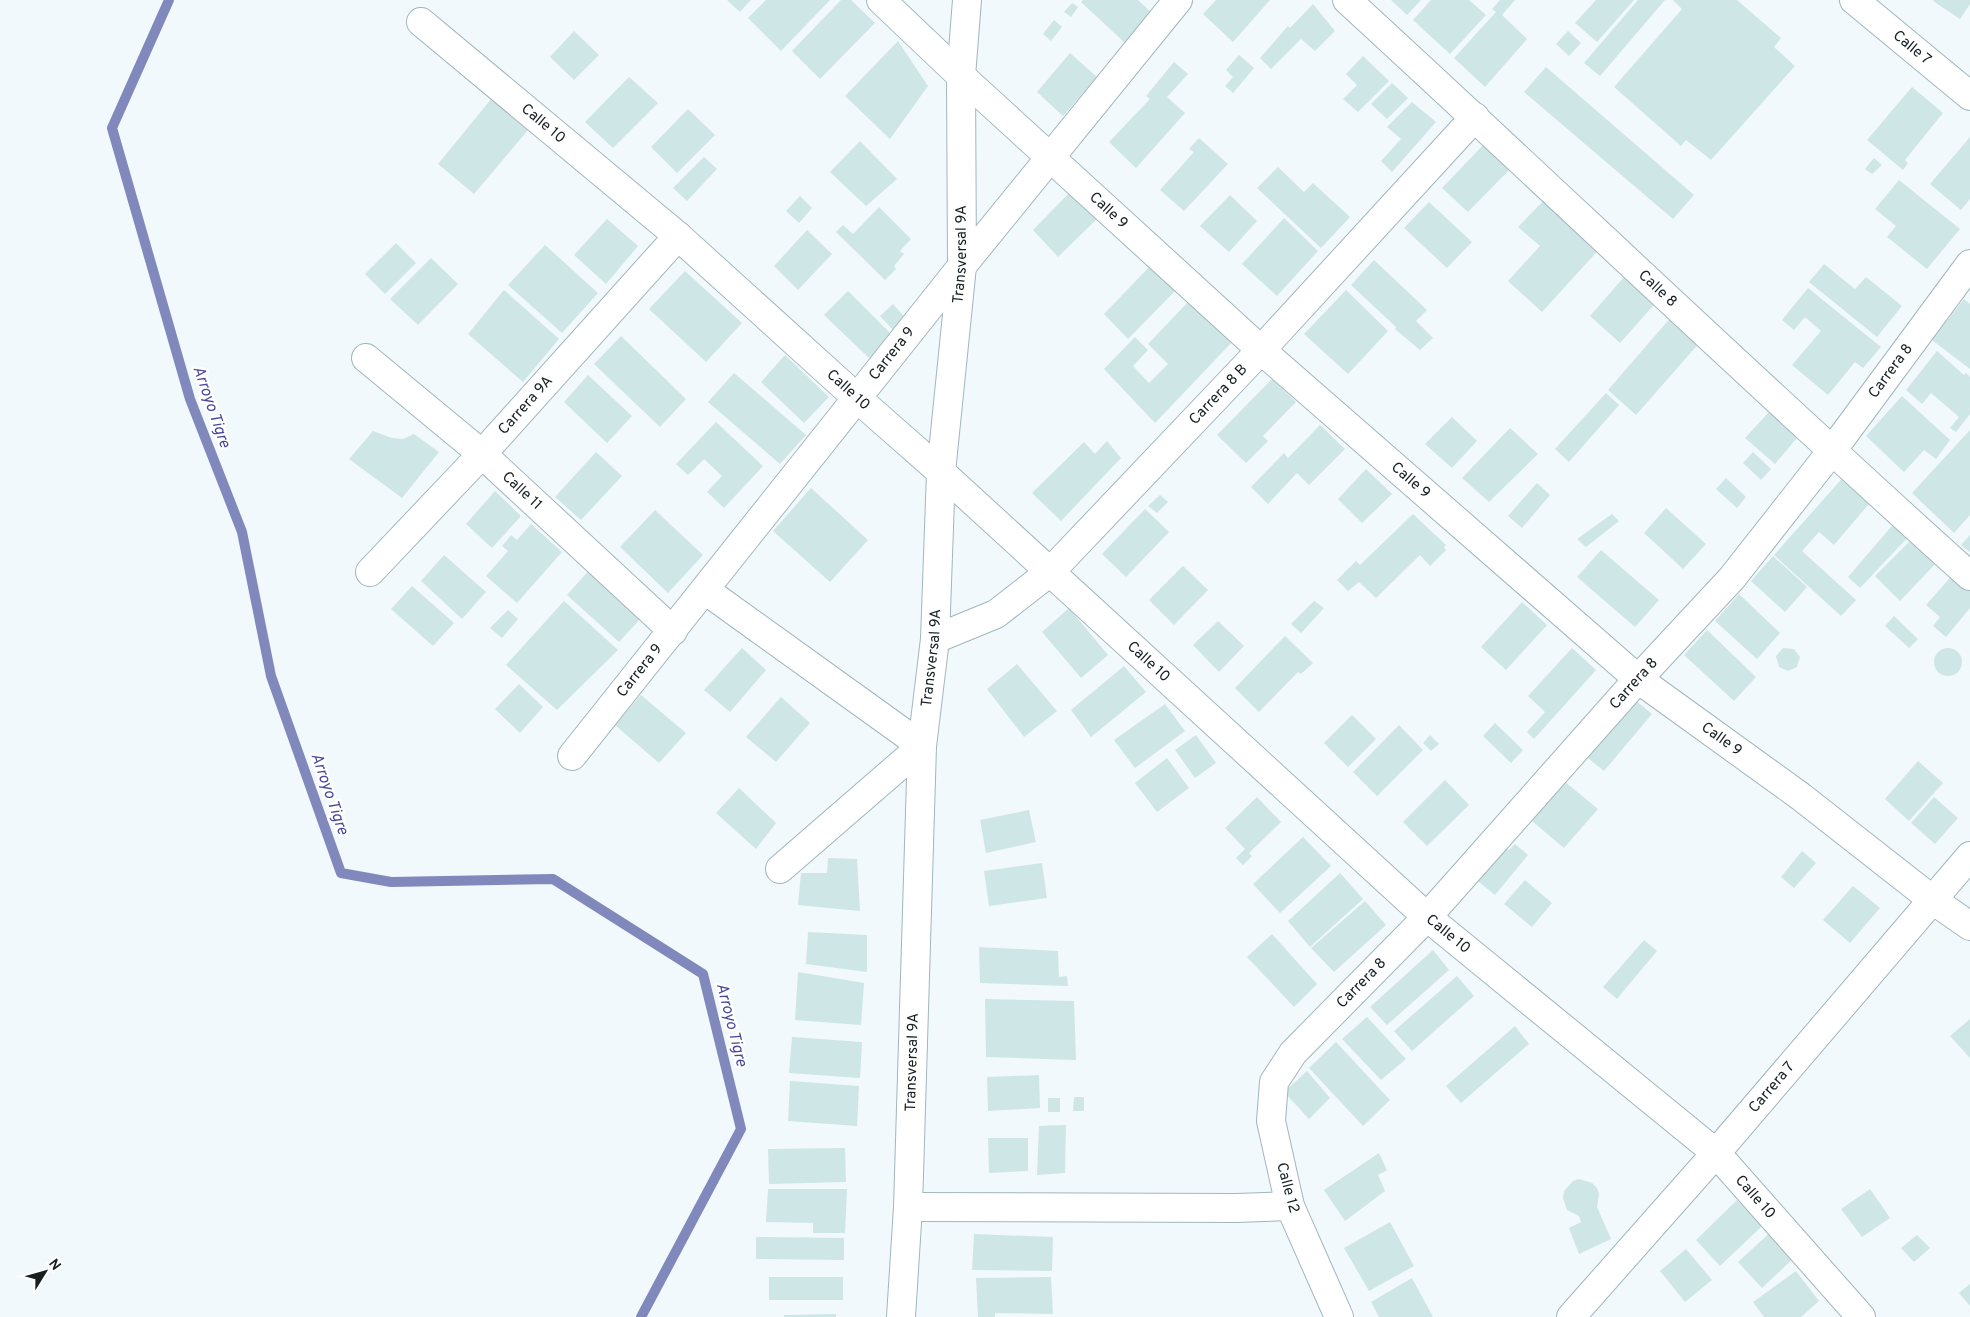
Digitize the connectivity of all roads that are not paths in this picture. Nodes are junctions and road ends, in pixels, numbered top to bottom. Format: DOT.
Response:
graph roads {
  1 [pos="881,0"];
  2 [pos="967,0"];
  3 [pos="1178,0"];
  4 [pos="1347,0"];
  5 [pos="1854,0"];
  6 [pos="421,22"];
  7 [pos="961,76"];
  8 [pos="1970,96"];
  9 [pos="1475,118"];
  10 [pos="1051,158"];
  11 [pos="678,236"];
  12 [pos="1970,264"];
  13 [pos="962,266"];
  14 [pos="1262,350"];
  15 [pos="366,358"];
  16 [pos="858,399"];
  17 [pos="1831,452"];
  18 [pos="482,454"];
  19 [pos="941,472"];
  20 [pos="370,572"];
  21 [pos="1050,572"];
  22 [pos="1970,576"];
  23 [pos="705,590"];
  24 [pos="673,631"];
  25 [pos="935,639"];
  26 [pos="1638,679"];
  27 [pos="922,746"];
  28 [pos="572,756"];
  29 [pos="1970,856"];
  30 [pos="780,869"];
  31 [pos="1934,901"];
  32 [pos="1427,917"];
  33 [pos="1970,926"];
  34 [pos="1274,1082"];
  35 [pos="1716,1154"];
  36 [pos="1290,1206"];
  37 [pos="908,1207"];
  38 [pos="901,1317"];
  39 [pos="1339,1317"];
  40 [pos="1571,1317"];
  41 [pos="1861,1317"];
  1 -- 7 [label="street, Calle 9"];
  2 -- 7 [label="street, Transversal 9A"];
  3 -- 10 [label="street, Carrera 9"];
  4 -- 9 [label="street, Calle 8"];
  5 -- 8 [label="street, Calle 7"];
  6 -- 11 [label="street, Calle 10"];
  7 -- 10 [label="street, Calle 9"];
  7 -- 13 [label="street, Transversal 9A"];
  9 -- 14 [label="street, Carrera 8 B"];
  9 -- 17 [label="street, Calle 8"];
  10 -- 13 [label="street, Carrera 9"];
  10 -- 14 [label="street, Calle 9"];
  11 -- 16 [label="street, Calle 10"];
  11 -- 18 [label="street, Carrera 9A"];
  12 -- 17 [label="street, Carrera 8"];
  13 -- 16 [label="street, Carrera 9"];
  13 -- 19 [label="street, Transversal 9A"];
  14 -- 21 [label="street, Carrera 8 B"];
  14 -- 26 [label="street, Calle 9"];
  15 -- 18 [label="street, Calle 11"];
  16 -- 19 [label="street, Calle 10"];
  16 -- 23 [label="street, Carrera 9"];
  17 -- 22 [label="street, Calle 8"];
  17 -- 26 [label="street, Carrera 8"];
  18 -- 20 [label="street, Carrera 9A"];
  18 -- 24 [label="street, Calle 11"];
  19 -- 21 [label="street, Calle 10"];
  19 -- 25 [label="street, Transversal 9A"];
  21 -- 25 [label="street, Carrera 8 B"];
  21 -- 32 [label="street, Calle 10"];
  23 -- 24 [label="street, Carrera 9"];
  23 -- 27 [label="street"];
  24 -- 28 [label="street, Carrera 9"];
  25 -- 27 [label="street, Transversal 9A"];
  26 -- 31 [label="street, Calle 9"];
  26 -- 32 [label="street, Carrera 8"];
  27 -- 30 [label="street"];
  27 -- 37 [label="street, Transversal 9A"];
  29 -- 31 [label="street, Carrera 7"];
  31 -- 33 [label="street, Calle 9"];
  31 -- 35 [label="street, Carrera 7"];
  32 -- 34 [label="street, Carrera 8"];
  32 -- 35 [label="street, Calle 10"];
  34 -- 36 [label="street, Calle 12"];
  35 -- 40 [label="street, Carrera 7"];
  35 -- 41 [label="street, Calle 10"];
  36 -- 37 [label="street"];
  36 -- 39 [label="street, Calle 12"];
  37 -- 38 [label="street, Transversal 9A"];
}
